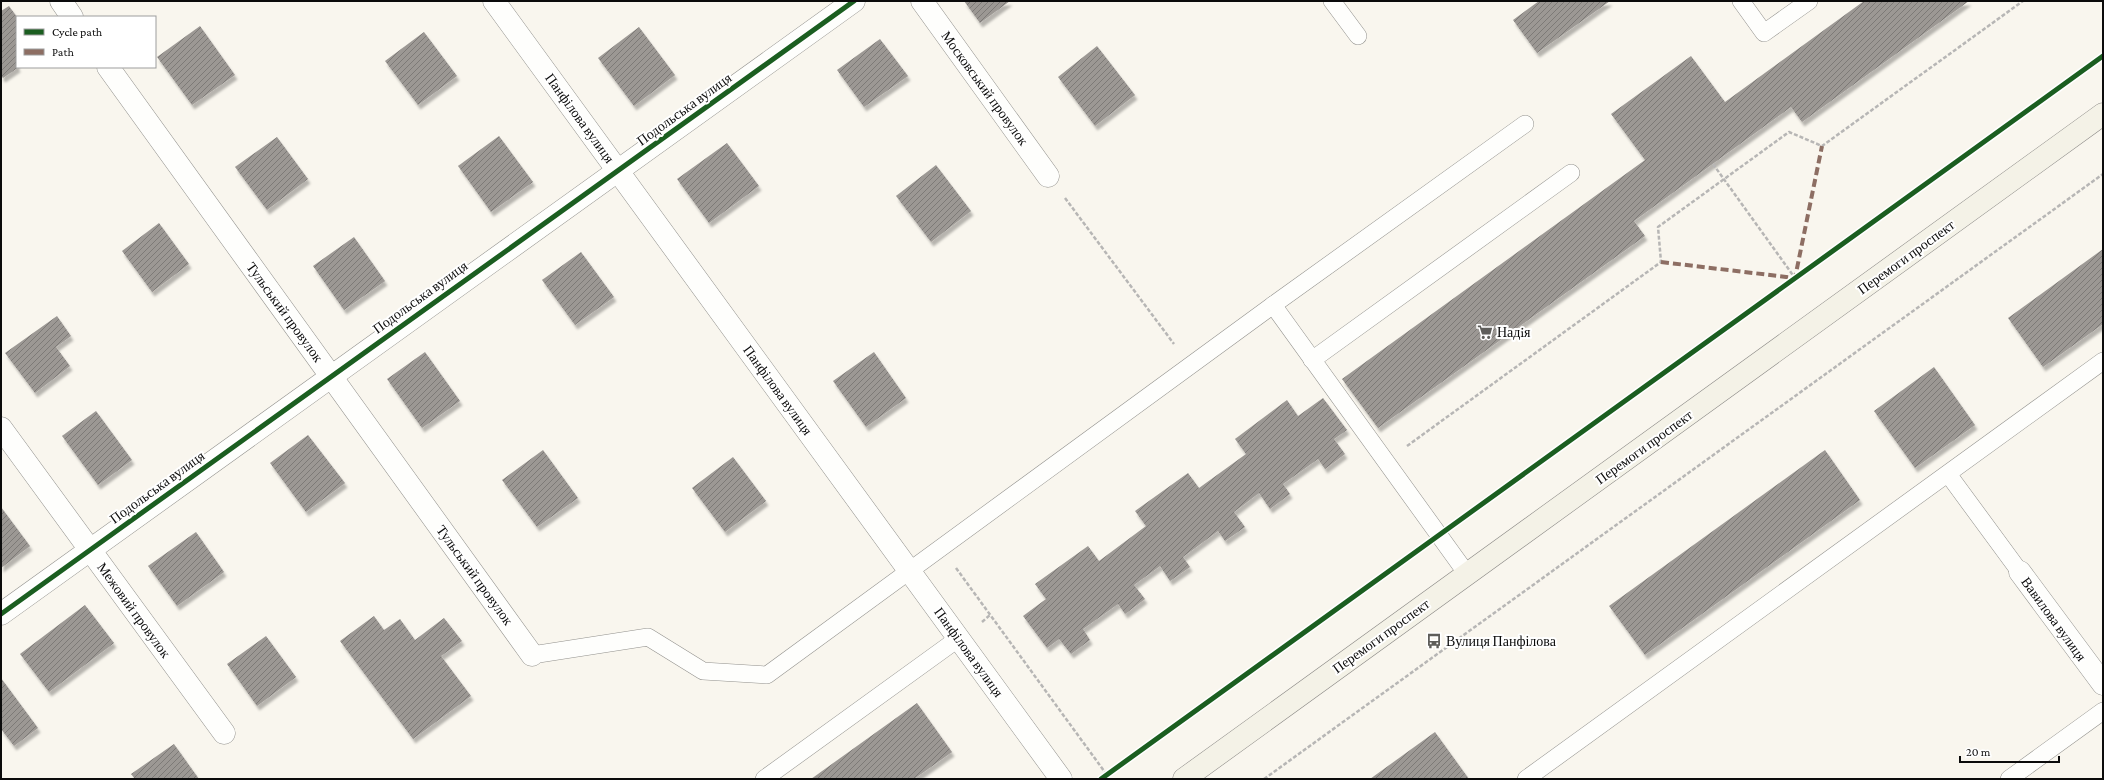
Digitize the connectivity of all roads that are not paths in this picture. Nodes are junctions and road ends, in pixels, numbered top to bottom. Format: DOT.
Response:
graph roads {
  1 [pos="60,1"];
  2 [pos="494,1"];
  3 [pos="854,1"];
  4 [pos="922,1"];
  5 [pos="1332,1"];
  6 [pos="1740,1"];
  7 [pos="1809,1"];
  8 [pos="71,16"];
  9 [pos="1358,36"];
  10 [pos="109,68"];
  11 [pos="2103,114"];
  12 [pos="1525,124"];
  13 [pos="618,170"];
  14 [pos="1571,173"];
  15 [pos="1048,176"];
  16 [pos="1273,305"];
  17 [pos="1312,360"];
  18 [pos="2103,362"];
  19 [pos="331,376"];
  20 [pos="1,428"];
  21 [pos="1948,474"];
  22 [pos="90,550"];
  23 [pos="909,570"];
  24 [pos="2020,572"];
  25 [pos="1467,574"];
  26 [pos="1,614"];
  27 [pos="959,638"];
  28 [pos="532,655"];
  29 [pos="2103,684"];
  30 [pos="2103,711"];
  31 [pos="224,733"];
  32 [pos="764,779"];
  33 [pos="1062,779"];
  34 [pos="1184,779"];
  35 [pos="1526,779"];
  36 [pos="2009,779"];
  1 -- 8 [label="street"];
  2 -- 13 [label="street, Панфілова вулиця"];
  3 -- 13 [label="street, Подольська вулиця"];
  4 -- 15 [label="street, Московський провулок"];
  5 -- 9 [label="lane"];
  6 -- 7 [label="lane"];
  10 -- 19 [label="street, Тульський провулок"];
  11 -- 25 [label="main road, Перемоги проспект"];
  12 -- 16 [label="lane"];
  13 -- 19 [label="street, Подольська вулиця"];
  13 -- 23 [label="street, Панфілова вулиця"];
  14 -- 17 [label="lane"];
  16 -- 17 [label="lane"];
  16 -- 23 [label="lane"];
  17 -- 25 [label="lane"];
  18 -- 21 [label="lane"];
  19 -- 22 [label="street, Подольська вулиця"];
  19 -- 28 [label="street, Тульський провулок"];
  20 -- 22 [label="street, Межовий провулок"];
  21 -- 24 [label="lane"];
  21 -- 35 [label="lane"];
  22 -- 26 [label="street, Подольська вулиця"];
  22 -- 31 [label="street, Межовий провулок"];
  23 -- 27 [label="street, Панфілова вулиця"];
  23 -- 28 [label="lane"];
  24 -- 29 [label="street, Вавилова вулиця"];
  25 -- 34 [label="main road, Перемоги проспект"];
  27 -- 32 [label="lane"];
  27 -- 33 [label="street, Панфілова вулиця"];
  30 -- 36 [label="lane"];
}
